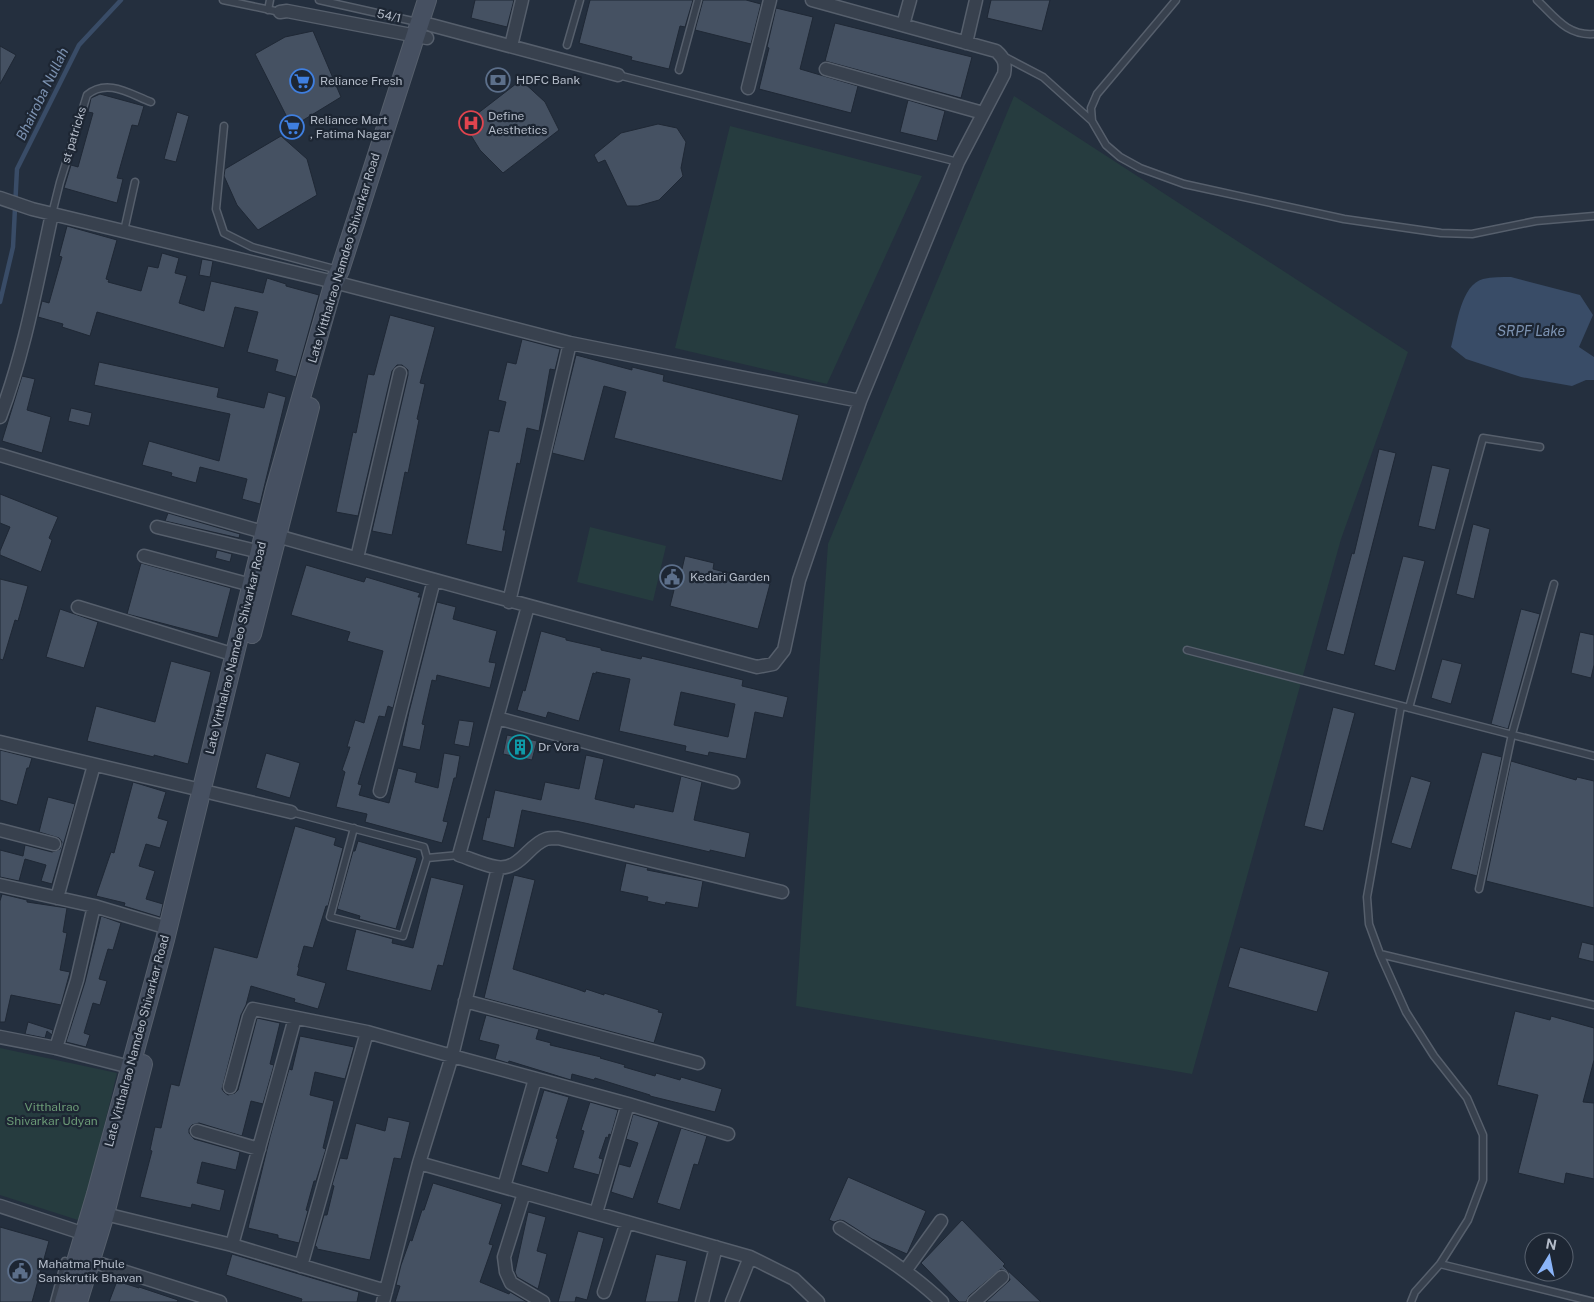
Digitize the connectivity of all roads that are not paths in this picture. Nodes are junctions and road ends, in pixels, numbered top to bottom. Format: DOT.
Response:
graph roads {
  1 [pos="223,0"];
  2 [pos="270,0"];
  3 [pos="319,0"];
  4 [pos="427,0"];
  5 [pos="438,0"];
  6 [pos="522,0"];
  7 [pos="580,0"];
  8 [pos="698,0"];
  9 [pos="770,0"];
  10 [pos="812,0"];
  11 [pos="910,0"];
  12 [pos="976,0"];
  13 [pos="1176,0"];
  14 [pos="1537,0"];
  15 [pos="274,11"];
  16 [pos="903,26"];
  17 [pos="423,30"];
  18 [pos="1594,34"];
  19 [pos="966,43"];
  20 [pos="567,45"];
  21 [pos="510,46"];
  22 [pos="1002,56"];
  23 [pos="826,69"];
  24 [pos="679,70"];
  25 [pos="618,75"];
  26 [pos="748,88"];
  27 [pos="151,102"];
  28 [pos="983,114"];
  29 [pos="1092,121"];
  30 [pos="224,126"];
  31 [pos="958,162"];
  32 [pos="135,182"];
  33 [pos="0,198"];
  34 [pos="52,214"];
  35 [pos="1594,216"];
  36 [pos="124,231"];
  37 [pos="341,277"];
  38 [pos="570,343"];
  39 [pos="400,373"];
  40 [pos="860,402"];
  41 [pos="0,417"];
  42 [pos="1540,447"];
  43 [pos="0,455"];
  44 [pos="157,527"];
  45 [pos="271,534"];
  46 [pos="260,552"];
  47 [pos="144,556"];
  48 [pos="358,558"];
  49 [pos="434,580"];
  50 [pos="1554,584"];
  51 [pos="252,585"];
  52 [pos="508,602"];
  53 [pos="528,606"];
  54 [pos="78,607"];
  55 [pos="1187,650"];
  56 [pos="235,655"];
  57 [pos="1401,706"];
  58 [pos="1409,708"];
  59 [pos="497,718"];
  60 [pos="1512,734"];
  61 [pos="0,742"];
  62 [pos="1594,756"];
  63 [pos="94,765"];
  64 [pos="733,782"];
  65 [pos="207,792"];
  66 [pos="380,792"];
  67 [pos="291,812"];
  68 [pos="354,828"];
  69 [pos="0,830"];
  70 [pos="54,844"];
  71 [pos="459,855"];
  72 [pos="427,858"];
  73 [pos="498,868"];
  74 [pos="0,885"];
  75 [pos="1479,889"];
  76 [pos="782,892"];
  77 [pos="57,898"];
  78 [pos="94,906"];
  79 [pos="168,928"];
  80 [pos="1380,954"];
  81 [pos="465,1002"];
  82 [pos="1594,1005"];
  83 [pos="295,1018"];
  84 [pos="367,1032"];
  85 [pos="0,1037"];
  86 [pos="56,1048"];
  87 [pos="452,1056"];
  88 [pos="698,1063"];
  89 [pos="130,1067"];
  90 [pos="535,1079"];
  91 [pos="230,1087"];
  92 [pos="628,1104"];
  93 [pos="197,1131"];
  94 [pos="728,1134"];
  95 [pos="259,1149"];
  96 [pos="419,1163"];
  97 [pos="504,1187"];
  98 [pos="524,1193"];
  99 [pos="0,1206"];
  100 [pos="596,1213"];
  101 [pos="105,1214"];
  102 [pos="942,1221"];
  103 [pos="627,1222"];
  104 [pos="840,1228"];
  105 [pos="91,1236"];
  106 [pos="232,1245"];
  107 [pos="716,1247"];
  108 [pos="750,1257"];
  109 [pos="65,1261"];
  110 [pos="91,1261"];
  111 [pos="1440,1264"];
  112 [pos="301,1266"];
  113 [pos="905,1271"];
  114 [pos="1002,1277"];
  115 [pos="604,1292"];
  116 [pos="384,1296"];
  117 [pos="54,1302"];
  118 [pos="64,1302"];
  119 [pos="78,1302"];
  120 [pos="220,1302"];
  121 [pos="543,1302"];
  122 [pos="702,1302"];
  123 [pos="732,1302"];
  124 [pos="818,1302"];
  125 [pos="942,1302"];
  126 [pos="974,1302"];
  127 [pos="1411,1302"];
  128 [pos="1594,1302"];
  1 -- 15 [label="lane"];
  2 -- 15 [label="lane"];
  3 -- 17 [label="lane, 54/1"];
  4 -- 17 [label="main road, Late Vitthalrao Namdeo Shivarkar Road"];
  5 -- 17 [label="main road, Late Vitthalrao Namdeo Shivarkar Road"];
  6 -- 21 [label="street"];
  7 -- 20 [label="lane"];
  8 -- 24 [label="lane"];
  9 -- 26 [label="street"];
  10 -- 16 [label="street"];
  11 -- 16 [label="street"];
  12 -- 19 [label="street"];
  13 -- 29 [label="lane"];
  14 -- 18 [label="lane"];
  15 -- 17 [label="street"];
  16 -- 19 [label="street"];
  17 -- 21 [label="street"];
  17 -- 37 [label="main road, Late Vitthalrao Namdeo Shivarkar Road"];
  19 -- 22 [label="street"];
  21 -- 25 [label="street"];
  22 -- 28 [label="street"];
  22 -- 29 [label="lane"];
  23 -- 28 [label="street"];
  25 -- 31 [label="lane"];
  27 -- 34 [label="lane, st patricks"];
  28 -- 31 [label="street"];
  29 -- 35 [label="lane"];
  30 -- 37 [label="lane"];
  31 -- 40 [label="street"];
  32 -- 36 [label="lane"];
  33 -- 34 [label="street"];
  34 -- 36 [label="street"];
  34 -- 41 [label="street"];
  36 -- 37 [label="street"];
  37 -- 38 [label="street"];
  37 -- 45 [label="main road, Late Vitthalrao Namdeo Shivarkar Road"];
  38 -- 40 [label="street"];
  38 -- 52 [label="street"];
  39 -- 48 [label="street"];
  40 -- 53 [label="street"];
  42 -- 58 [label="lane"];
  43 -- 45 [label="street"];
  44 -- 46 [label="street"];
  45 -- 46 [label="main road, Late Vitthalrao Namdeo Shivarkar Road"];
  45 -- 48 [label="street"];
  45 -- 65 [label="main road, Late Vitthalrao Namdeo Shivarkar Road"];
  46 -- 51 [label="main road, Late Vitthalrao Namdeo Shivarkar Road"];
  47 -- 51 [label="street"];
  48 -- 49 [label="street"];
  49 -- 52 [label="street"];
  49 -- 66 [label="street"];
  50 -- 60 [label="lane"];
  51 -- 56 [label="main road, Late Vitthalrao Namdeo Shivarkar Road"];
  52 -- 53 [label="street"];
  53 -- 59 [label="street"];
  54 -- 56 [label="street"];
  55 -- 57 [label="lane"];
  56 -- 65 [label="main road, Late Vitthalrao Namdeo Shivarkar Road"];
  57 -- 58 [label="lane"];
  57 -- 80 [label="lane"];
  58 -- 60 [label="lane"];
  59 -- 64 [label="street"];
  59 -- 71 [label="street"];
  60 -- 62 [label="lane"];
  60 -- 75 [label="lane"];
  61 -- 63 [label="street"];
  63 -- 65 [label="street"];
  63 -- 77 [label="street"];
  65 -- 67 [label="street"];
  65 -- 79 [label="main road, Late Vitthalrao Namdeo Shivarkar Road"];
  65 -- 101 [label="main road, Late Vitthalrao Namdeo Shivarkar Road"];
  67 -- 68 [label="lane"];
  68 -- 72 [label="lane"];
  68 -- 72 [label="lane"];
  69 -- 70 [label="street"];
  71 -- 72 [label="lane"];
  71 -- 73 [label="street"];
  73 -- 76 [label="street"];
  73 -- 81 [label="street"];
  74 -- 77 [label="street"];
  77 -- 78 [label="street"];
  78 -- 79 [label="street"];
  78 -- 86 [label="street"];
  79 -- 89 [label="main road, Late Vitthalrao Namdeo Shivarkar Road"];
  80 -- 82 [label="lane"];
  80 -- 111 [label="lane"];
  81 -- 87 [label="street"];
  81 -- 88 [label="street"];
  83 -- 84 [label="street"];
  83 -- 91 [label="street"];
  83 -- 95 [label="street"];
  84 -- 87 [label="street"];
  84 -- 112 [label="street"];
  85 -- 86 [label="street"];
  86 -- 89 [label="street"];
  87 -- 90 [label="street"];
  87 -- 96 [label="street"];
  89 -- 105 [label="main road, Late Vitthalrao Namdeo Shivarkar Road"];
  90 -- 92 [label="street"];
  90 -- 97 [label="street"];
  92 -- 94 [label="street"];
  92 -- 100 [label="street"];
  93 -- 95 [label="street"];
  95 -- 106 [label="street"];
  96 -- 97 [label="street"];
  96 -- 116 [label="street"];
  97 -- 98 [label="street"];
  98 -- 100 [label="street"];
  98 -- 121 [label="street"];
  99 -- 105 [label="street"];
  100 -- 103 [label="street"];
  101 -- 105 [label="main road, Late Vitthalrao Namdeo Shivarkar Road"];
  101 -- 106 [label="street"];
  102 -- 113 [label="street"];
  103 -- 107 [label="street"];
  103 -- 115 [label="street"];
  104 -- 113 [label="street"];
  105 -- 110 [label="main road, Late Vitthalrao Namdeo Shivarkar Road"];
  105 -- 118 [label="main road, Late Vitthalrao Namdeo Shivarkar Road"];
  106 -- 112 [label="street"];
  107 -- 108 [label="street"];
  107 -- 122 [label="street"];
  108 -- 123 [label="street"];
  108 -- 124 [label="street"];
  109 -- 117 [label="lane"];
  110 -- 119 [label="main road, Late Vitthalrao Namdeo Shivarkar Road"];
  110 -- 120 [label="street"];
  111 -- 127 [label="lane"];
  111 -- 128 [label="lane"];
  112 -- 116 [label="street"];
  113 -- 125 [label="street"];
  114 -- 126 [label="street"];
}
